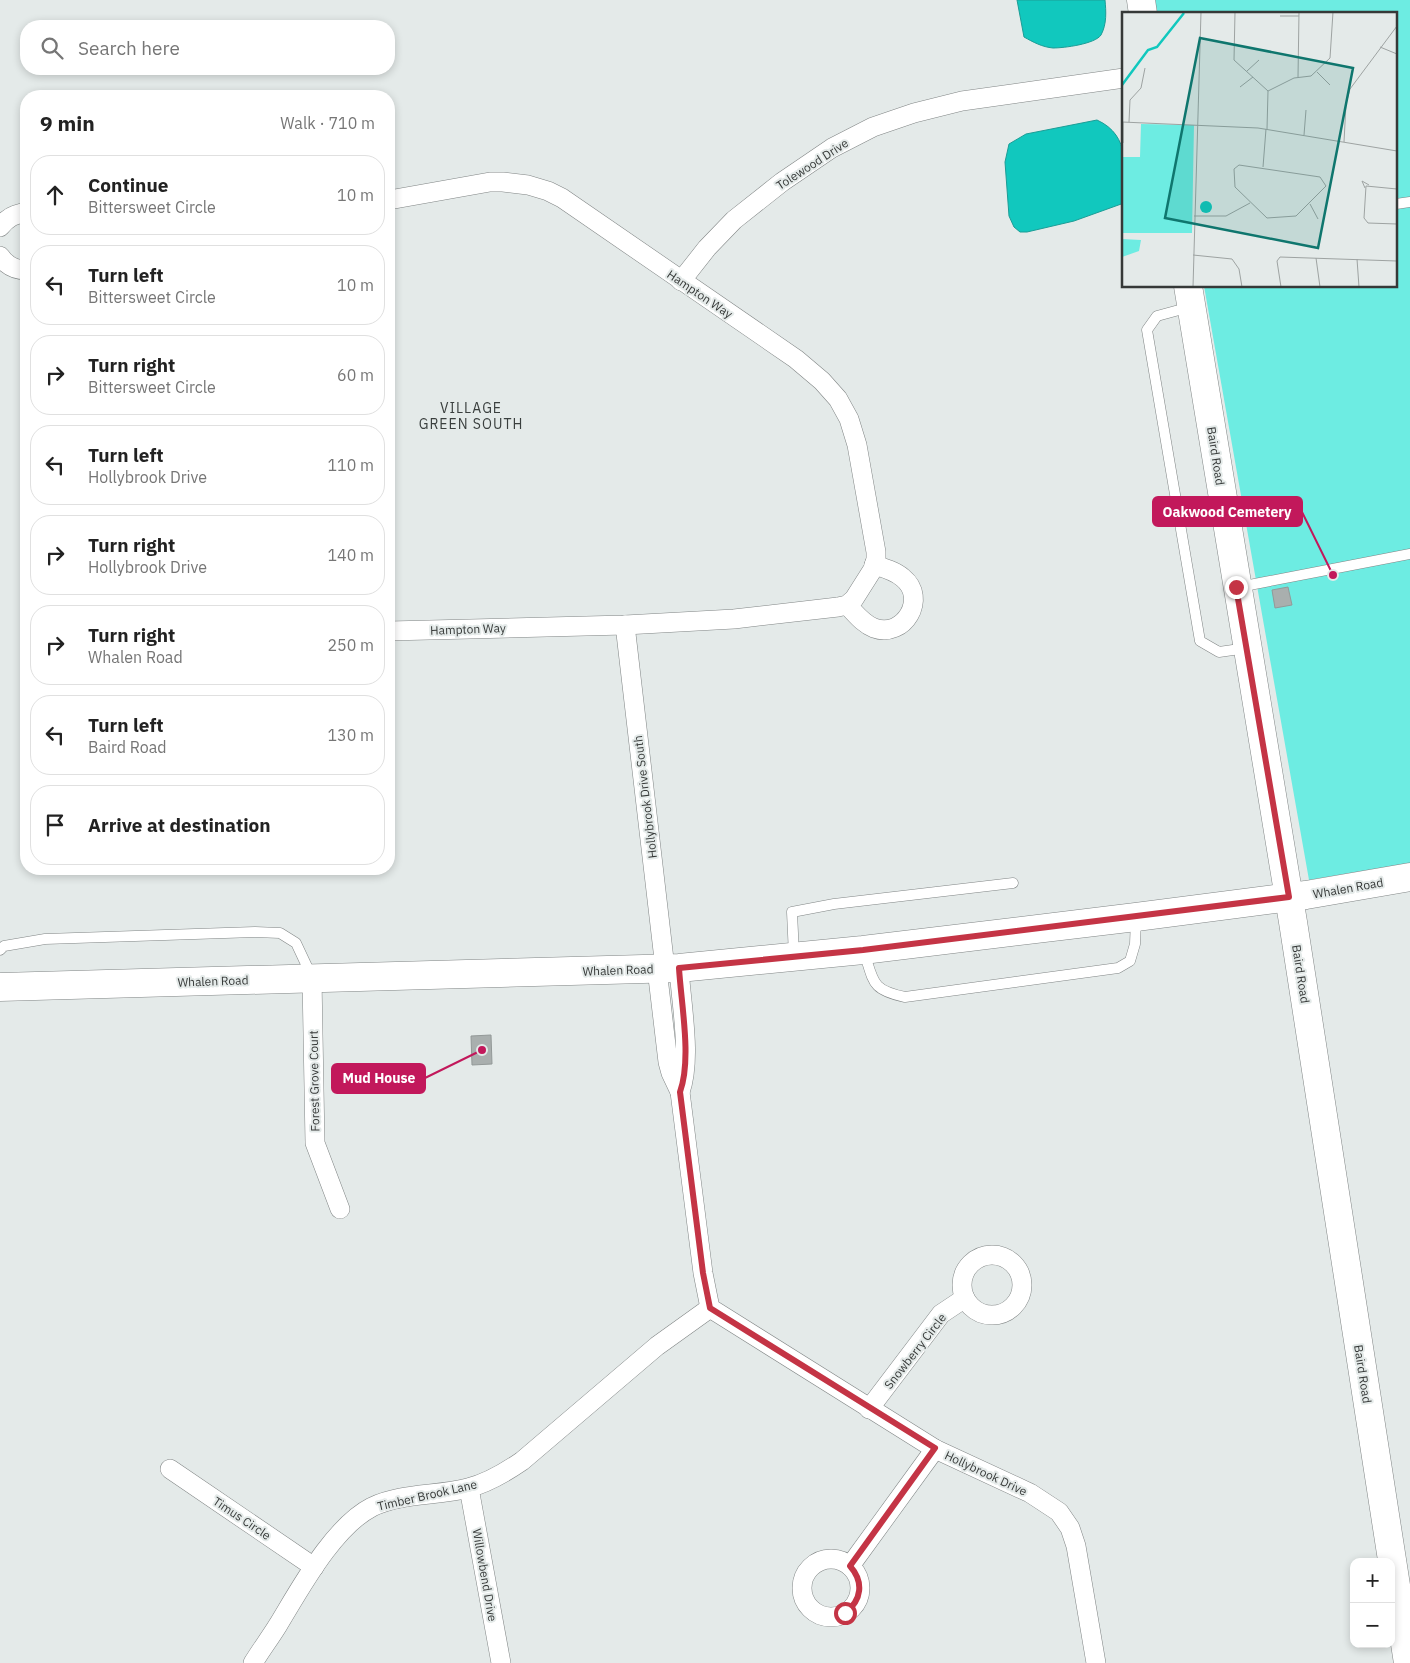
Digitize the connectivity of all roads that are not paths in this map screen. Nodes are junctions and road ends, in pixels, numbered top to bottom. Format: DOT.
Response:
graph roads {
  1 [pos="1122,78"];
  2 [pos="395,199"];
  3 [pos="20,213"];
  4 [pos="0,227"];
  5 [pos="0,256"];
  6 [pos="20,269"];
  7 [pos="680,280"];
  8 [pos="1190,297"];
  9 [pos="1410,554"];
  10 [pos="874,565"];
  11 [pos="1236,587"];
  12 [pos="847,605"];
  13 [pos="625,625"];
  14 [pos="395,631"];
  15 [pos="1247,648"];
  16 [pos="1410,877"];
  17 [pos="1014,883"];
  18 [pos="1289,897"];
  19 [pos="1136,917"];
  20 [pos="0,950"];
  21 [pos="863,950"];
  22 [pos="794,956"];
  23 [pos="667,968"];
  24 [pos="312,978"];
  25 [pos="0,988"];
  26 [pos="340,1210"];
  27 [pos="965,1298"];
  28 [pos="710,1308"];
  29 [pos="869,1409"];
  30 [pos="935,1448"];
  31 [pos="170,1469"];
  32 [pos="469,1488"];
  33 [pos="850,1566"];
  34 [pos="314,1567"];
  35 [pos="253,1663"];
  36 [pos="501,1663"];
  37 [pos="1096,1663"];
  38 [pos="1408,1663"];
  1 -- 7 [label="street, Tolewood Drive"];
  2 -- 7 [label="street, Hampton Way"];
  3 -- 4 [label="street"];
  5 -- 6 [label="street"];
  7 -- 10 [label="street, Hampton Way"];
  8 -- 11 [label="street, Baird Road"];
  8 -- 15 [label="lane"];
  9 -- 11 [label="lane"];
  10 -- 12 [label="street, Hampton Way"];
  10 -- 12 [label="street"];
  11 -- 15 [label="street, Baird Road"];
  12 -- 13 [label="street, Hampton Way"];
  13 -- 14 [label="street, Hampton Way"];
  13 -- 23 [label="street, Hollybrook Drive South"];
  15 -- 18 [label="street, Baird Road"];
  16 -- 18 [label="street, Whalen Road"];
  17 -- 22 [label="lane"];
  18 -- 19 [label="street, Whalen Road"];
  18 -- 38 [label="street, Baird Road"];
  19 -- 21 [label="street, Whalen Road"];
  19 -- 21 [label="lane"];
  20 -- 24 [label="lane"];
  21 -- 22 [label="street, Whalen Road"];
  22 -- 23 [label="street, Whalen Road"];
  23 -- 24 [label="street, Whalen Road"];
  23 -- 28 [label="street"];
  24 -- 25 [label="street, Whalen Road"];
  24 -- 26 [label="street, Forest Grove Court"];
  27 -- 29 [label="street, Snowberry Circle"];
  28 -- 29 [label="street, Hollybrook Drive"];
  28 -- 32 [label="street, Timber Brook Lane"];
  29 -- 30 [label="street, Hollybrook Drive"];
  30 -- 33 [label="street"];
  30 -- 37 [label="street, Hollybrook Drive"];
  31 -- 34 [label="street, Timus Circle"];
  32 -- 34 [label="street, Timber Brook Lane"];
  32 -- 36 [label="street, Willowbend Drive"];
  34 -- 35 [label="street, Timber Brook Lane"];
}
